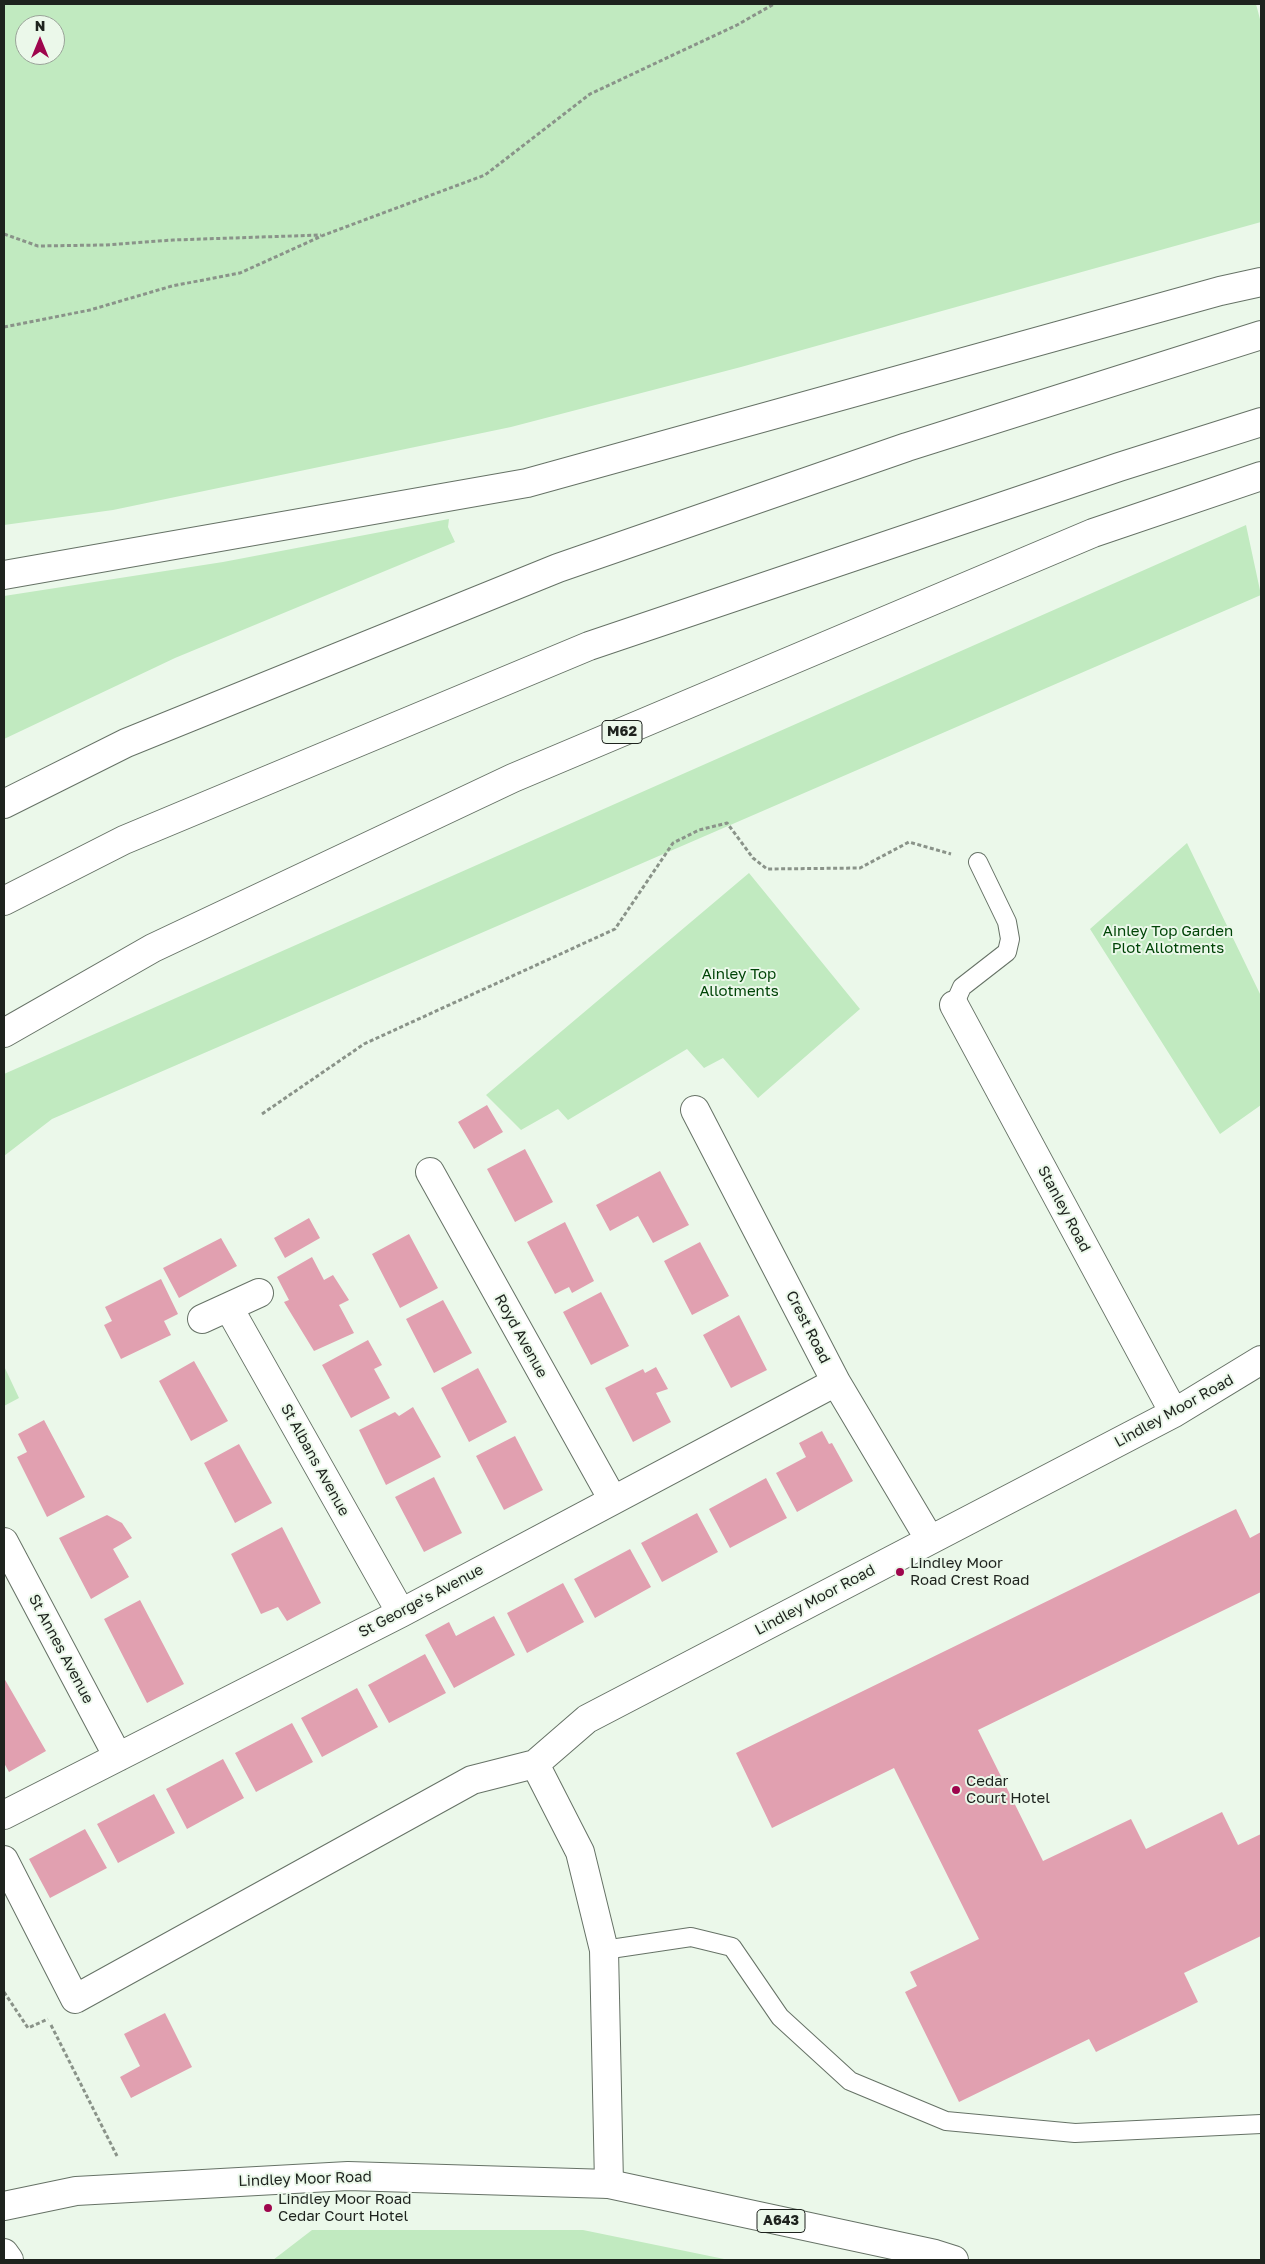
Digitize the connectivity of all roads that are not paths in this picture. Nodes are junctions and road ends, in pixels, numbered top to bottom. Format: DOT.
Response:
graph roads {
  1 [pos="1261,282"];
  2 [pos="1261,335"];
  3 [pos="1261,422"];
  4 [pos="1261,476"];
  5 [pos="4,575"];
  6 [pos="4,804"];
  7 [pos="978,862"];
  8 [pos="4,901"];
  9 [pos="954,1005"];
  10 [pos="4,1033"];
  11 [pos="695,1110"];
  12 [pos="430,1172"];
  13 [pos="259,1292"];
  14 [pos="229,1308"];
  15 [pos="202,1319"];
  16 [pos="1261,1360"];
  17 [pos="836,1382"];
  18 [pos="1174,1412"];
  19 [pos="613,1500"];
  20 [pos="930,1540"];
  21 [pos="4,1542"];
  22 [pos="401,1613"];
  23 [pos="118,1757"];
  24 [pos="535,1764"];
  25 [pos="4,1815"];
  26 [pos="4,1860"];
  27 [pos="604,1950"];
  28 [pos="1261,2124"];
  29 [pos="608,2184"];
  30 [pos="4,2206"];
  31 [pos="4,2253"];
  32 [pos="9,2260"];
  33 [pos="954,2260"];
  1 -- 5 [label="main road"];
  2 -- 6 [label="main road"];
  3 -- 8 [label="main road"];
  4 -- 10 [label="main road, M62"];
  7 -- 9 [label="lane"];
  9 -- 18 [label="main road, Stanley Road"];
  11 -- 17 [label="main road, Crest Road"];
  12 -- 19 [label="main road, Royd Avenue"];
  13 -- 14 [label="main road"];
  14 -- 15 [label="main road"];
  14 -- 22 [label="main road, St Albans Avenue"];
  16 -- 18 [label="main road, Lindley Moor Road"];
  17 -- 19 [label="main road, St George's Avenue"];
  17 -- 20 [label="main road, Crest Road"];
  18 -- 20 [label="main road, Lindley Moor Road"];
  19 -- 22 [label="main road, St George's Avenue"];
  20 -- 24 [label="main road, Lindley Moor Road"];
  21 -- 23 [label="main road, St Annes Avenue"];
  22 -- 23 [label="main road, St George's Avenue"];
  23 -- 25 [label="main road, St George's Avenue"];
  24 -- 26 [label="main road, Lindley Moor Road"];
  24 -- 27 [label="main road"];
  27 -- 28 [label="lane"];
  27 -- 29 [label="main road"];
  29 -- 30 [label="main road, Lindley Moor Road / A643"];
  29 -- 33 [label="main road, Lindley Moor Road / A643"];
  31 -- 32 [label="main road"];
}
